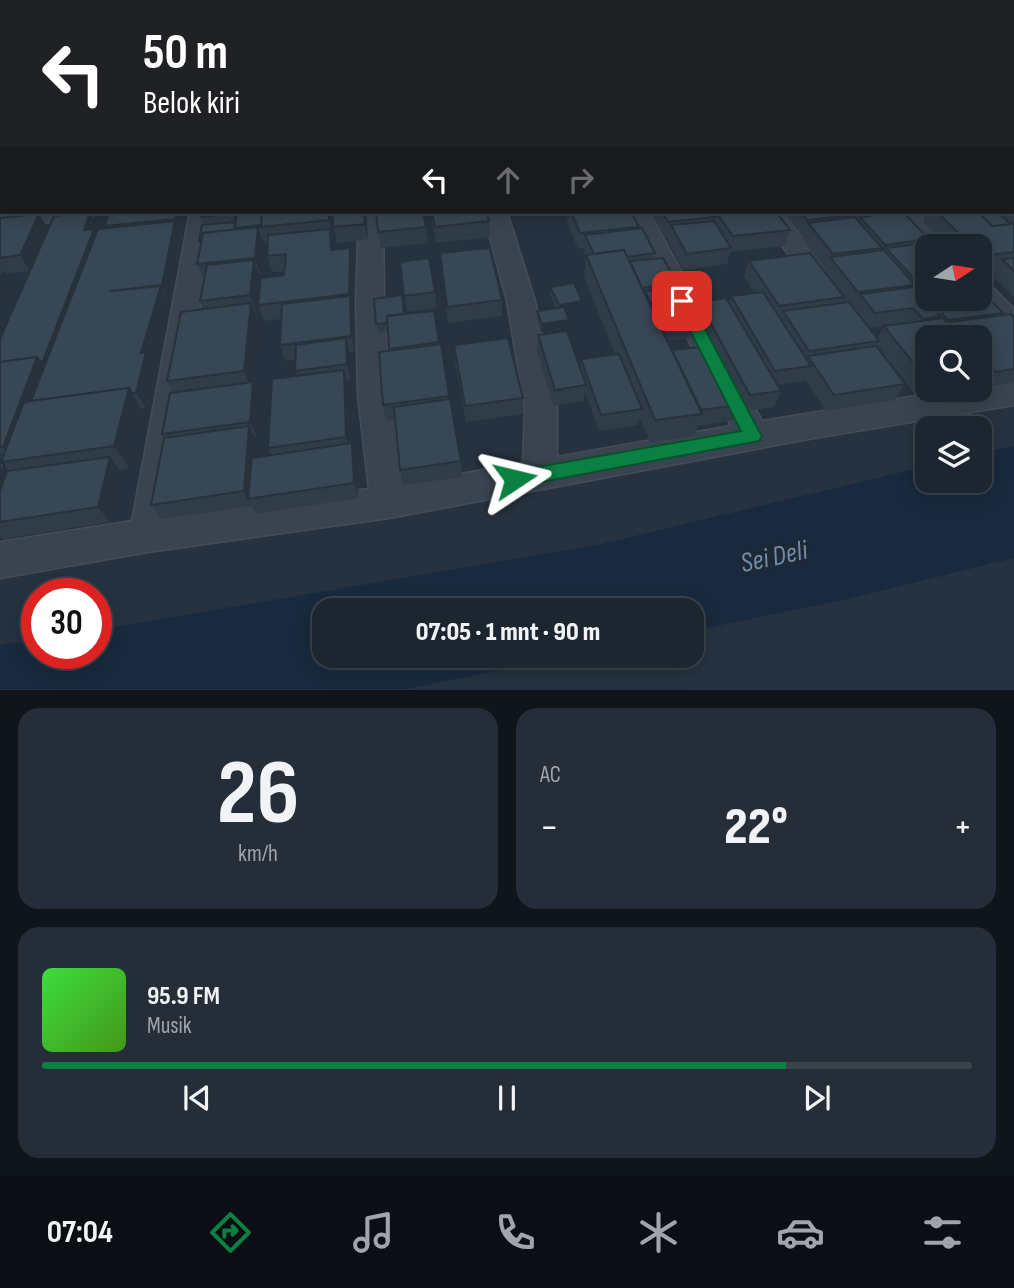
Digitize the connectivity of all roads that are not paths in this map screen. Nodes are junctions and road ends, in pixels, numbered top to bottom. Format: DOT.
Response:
graph roads {
  1 [pos="34,214"];
  2 [pos="202,214"];
  3 [pos="371,214"];
  4 [pos="496,214"];
  5 [pos="638,214"];
  6 [pos="771,214"];
  7 [pos="907,214"];
  8 [pos="0,220"];
  9 [pos="69,221"];
  10 [pos="924,234"];
  11 [pos="992,304"];
  12 [pos="843,310"];
  13 [pos="1014,326"];
  14 [pos="1014,393"];
  15 [pos="753,436"];
  16 [pos="540,474"];
  17 [pos="388,502"];
  18 [pos="148,535"];
  19 [pos="0,560"];
  1 -- 8 [label="street"];
  1 -- 9 [label="street"];
  2 -- 18 [label="street"];
  3 -- 17 [label="street"];
  4 -- 16 [label="street"];
  5 -- 15 [label="street"];
  6 -- 12 [label="street"];
  7 -- 10 [label="street"];
  11 -- 13 [label="street"];
  14 -- 15 [label="street"];
  15 -- 16 [label="street"];
  16 -- 17 [label="street"];
  17 -- 18 [label="street"];
  18 -- 19 [label="street"];
}
